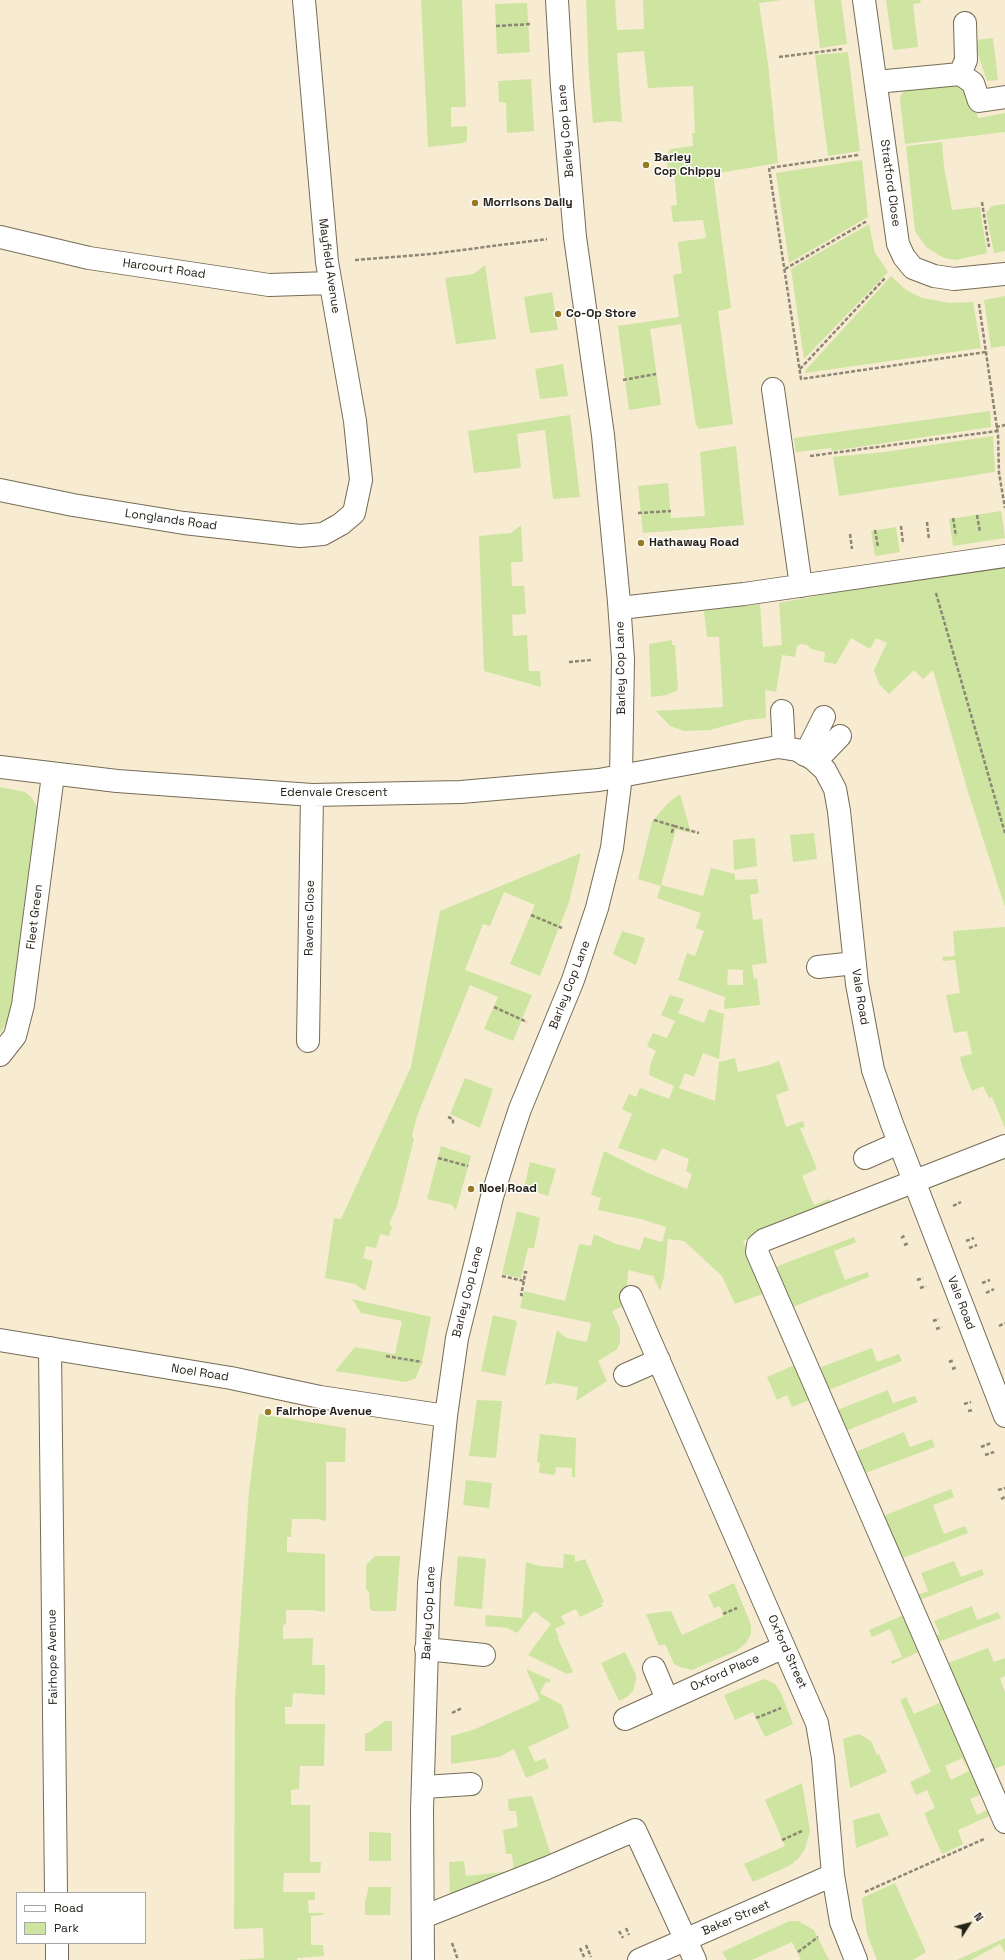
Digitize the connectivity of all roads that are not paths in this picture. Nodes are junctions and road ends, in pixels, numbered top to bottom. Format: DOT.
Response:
graph roads {
  1 [pos="304,0"];
  2 [pos="557,0"];
  3 [pos="864,0"];
  4 [pos="965,22"];
  5 [pos="960,74"];
  6 [pos="876,82"];
  7 [pos="1005,98"];
  8 [pos="0,237"];
  9 [pos="328,273"];
  10 [pos="1005,274"];
  11 [pos="773,389"];
  12 [pos="0,490"];
  13 [pos="341,524"];
  14 [pos="1005,556"];
  15 [pos="801,586"];
  16 [pos="620,608"];
  17 [pos="782,711"];
  18 [pos="824,717"];
  19 [pos="840,736"];
  20 [pos="784,748"];
  21 [pos="811,758"];
  22 [pos="0,767"];
  23 [pos="53,774"];
  24 [pos="621,776"];
  25 [pos="312,796"];
  26 [pos="855,963"];
  27 [pos="818,967"];
  28 [pos="308,1041"];
  29 [pos="0,1055"];
  30 [pos="899,1144"];
  31 [pos="1005,1146"];
  32 [pos="865,1158"];
  33 [pos="914,1181"];
  34 [pos="631,1297"];
  35 [pos="0,1340"];
  36 [pos="50,1348"];
  37 [pos="660,1360"];
  38 [pos="625,1375"];
  39 [pos="446,1416"];
  40 [pos="1005,1416"];
  41 [pos="784,1647"];
  42 [pos="426,1649"];
  43 [pos="484,1655"];
  44 [pos="654,1668"];
  45 [pos="667,1699"];
  46 [pos="625,1719"];
  47 [pos="471,1784"];
  48 [pos="424,1787"];
  49 [pos="998,1829"];
  50 [pos="833,1875"];
  51 [pos="56,1892"];
  52 [pos="422,1917"];
  53 [pos="686,1940"];
  54 [pos="56,1944"];
  55 [pos="57,1960"];
  56 [pos="423,1960"];
  57 [pos="639,1960"];
  58 [pos="695,1960"];
  59 [pos="856,1960"];
  1 -- 9 [label="street, Mayfield Avenue"];
  2 -- 16 [label="street, Barley Cop Lane"];
  3 -- 6 [label="street, Stratford Close"];
  4 -- 5 [label="street"];
  5 -- 6 [label="street"];
  5 -- 7 [label="street"];
  6 -- 10 [label="street, Stratford Close"];
  8 -- 9 [label="street, Harcourt Road"];
  9 -- 13 [label="street, Mayfield Avenue"];
  11 -- 15 [label="street"];
  12 -- 13 [label="street, Longlands Road"];
  14 -- 15 [label="street"];
  15 -- 16 [label="street"];
  16 -- 24 [label="street, Barley Cop Lane"];
  17 -- 20 [label="street"];
  18 -- 21 [label="street"];
  19 -- 21 [label="street"];
  20 -- 21 [label="street"];
  20 -- 24 [label="street"];
  21 -- 26 [label="street, Vale Road"];
  22 -- 23 [label="street, Edenvale Crescent"];
  23 -- 25 [label="street, Edenvale Crescent"];
  23 -- 29 [label="street, Fleet Green"];
  24 -- 25 [label="street, Edenvale Crescent"];
  24 -- 39 [label="street, Barley Cop Lane"];
  25 -- 28 [label="street, Ravens Close"];
  26 -- 27 [label="street"];
  26 -- 30 [label="street, Vale Road"];
  30 -- 32 [label="street"];
  30 -- 33 [label="street, Vale Road"];
  31 -- 33 [label="street"];
  33 -- 40 [label="street, Vale Road"];
  33 -- 49 [label="street"];
  34 -- 37 [label="street, Oxford Street"];
  35 -- 36 [label="street, Noel Road"];
  36 -- 39 [label="street, Noel Road"];
  36 -- 51 [label="street, Fairhope Avenue"];
  37 -- 38 [label="street"];
  37 -- 41 [label="street, Oxford Street"];
  39 -- 42 [label="street, Barley Cop Lane"];
  41 -- 45 [label="street, Oxford Place"];
  41 -- 50 [label="street, Oxford Street"];
  42 -- 43 [label="street"];
  42 -- 48 [label="street, Barley Cop Lane"];
  44 -- 45 [label="street"];
  45 -- 46 [label="street, Oxford Place"];
  47 -- 48 [label="street"];
  48 -- 52 [label="street, Barley Cop Lane"];
  50 -- 53 [label="street, Baker Street"];
  50 -- 59 [label="street, Oxford Street"];
  52 -- 53 [label="street"];
  52 -- 56 [label="street, Barley Cop Lane"];
  53 -- 57 [label="street, Baker Street"];
  53 -- 58 [label="street"];
  54 -- 55 [label="street"];
}
